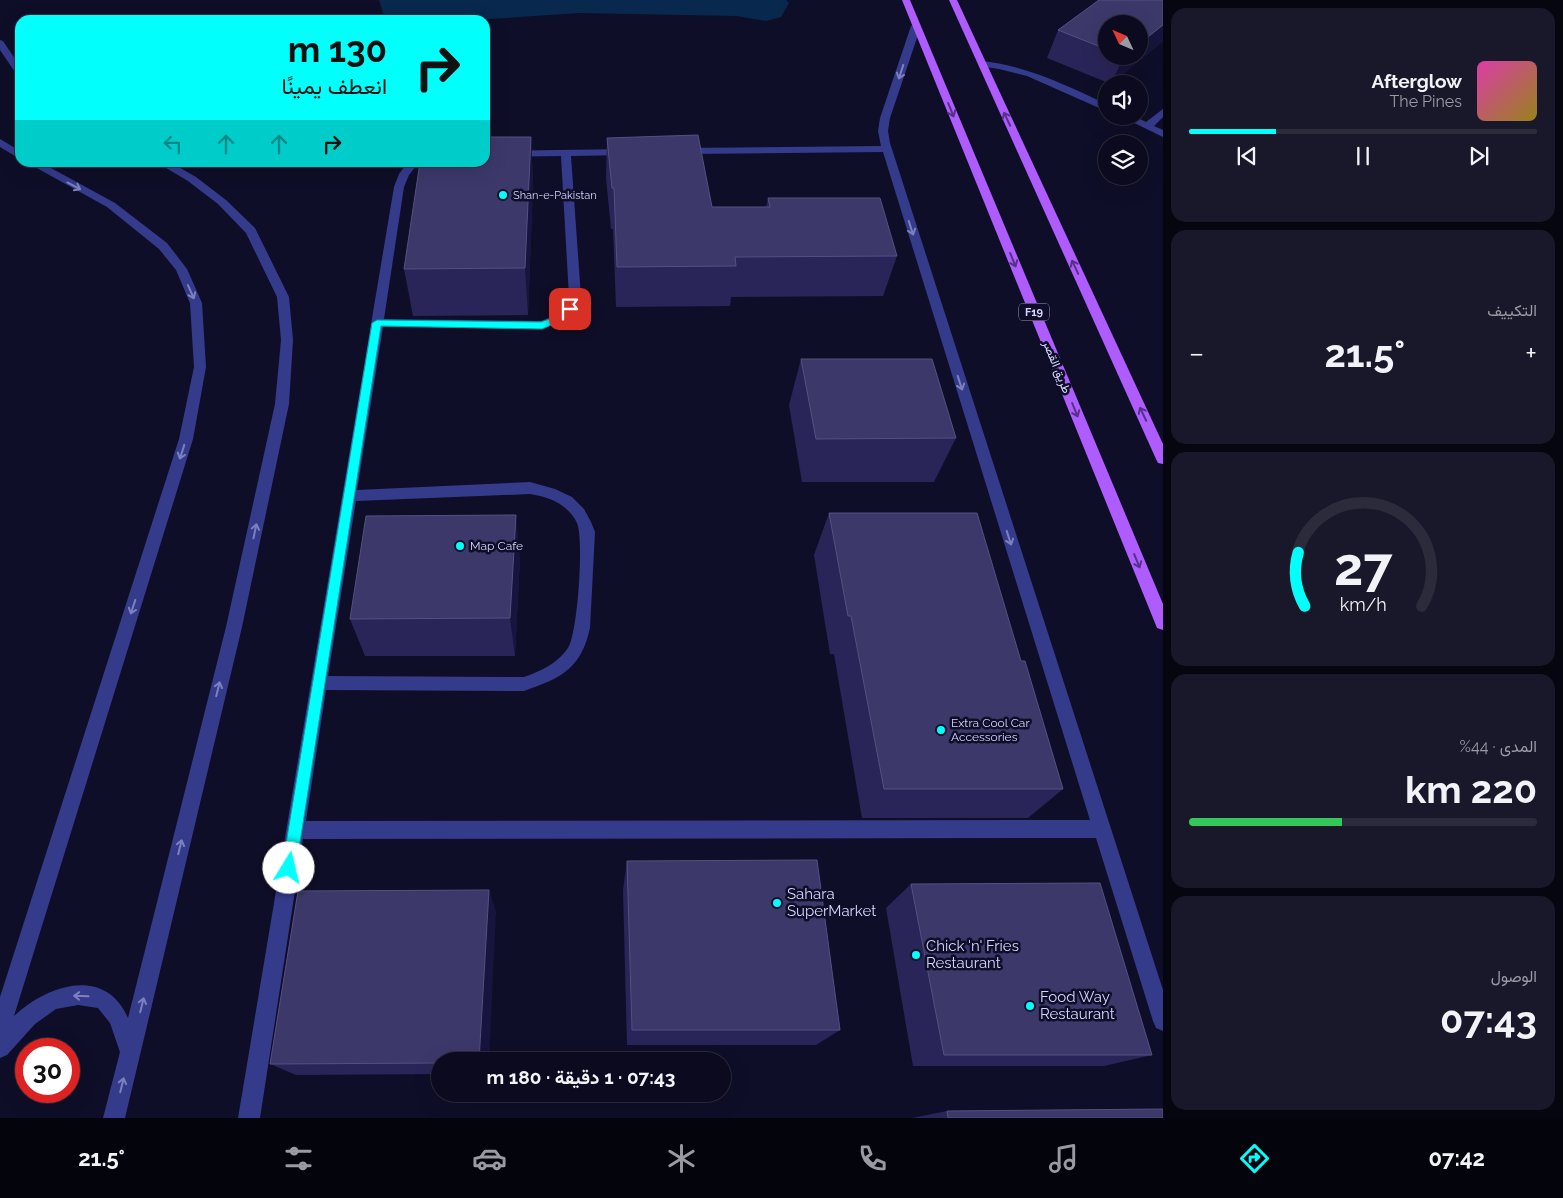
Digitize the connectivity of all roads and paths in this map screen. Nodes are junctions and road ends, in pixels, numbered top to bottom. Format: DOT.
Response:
graph roads {
  1 [pos="906,0"];
  2 [pos="953,0"];
  3 [pos="916,26"];
  4 [pos="0,43"];
  5 [pos="982,64"];
  6 [pos="15,66"];
  7 [pos="1098,104"];
  8 [pos="1163,112"];
  9 [pos="1147,126"];
  10 [pos="1163,134"];
  11 [pos="0,142"];
  12 [pos="886,149"];
  13 [pos="676,151"];
  14 [pos="15,152"];
  15 [pos="636,152"];
  16 [pos="566,153"];
  17 [pos="490,154"];
  18 [pos="40,167"];
  19 [pos="169,167"];
  20 [pos="410,167"];
  21 [pos="377,323"];
  22 [pos="1163,458"];
  23 [pos="349,496"];
  24 [pos="1163,623"];
  25 [pos="319,683"];
  26 [pos="1102,829"];
  27 [pos="295,830"];
  28 [pos="1163,1021"];
  29 [pos="0,1028"];
  30 [pos="0,1048"];
  31 [pos="130,1052"];
  32 [pos="114,1118"];
  33 [pos="249,1118"];
  1 -- 3 [label="main road, طريق القصر / F19"];
  2 -- 5 [label="main road"];
  3 -- 12 [label="street, one-way"];
  3 -- 24 [label="main road, طريق القصر / F19, one-way"];
  4 -- 6 [label="street"];
  5 -- 7 [label="street"];
  22 -- 5 [label="main road, one-way"];
  8 -- 9 [label="street"];
  9 -- 10 [label="street"];
  11 -- 14 [label="street"];
  12 -- 13 [label="street"];
  12 -- 26 [label="street, one-way"];
  15 -- 16 [label="street"];
  16 -- 17 [label="street"];
  16 -- 21 [label="street"];
  18 -- 29 [label="street, one-way"];
  31 -- 19 [label="street, one-way"];
  20 -- 21 [label="street"];
  21 -- 23 [label="street"];
  23 -- 25 [label="street"];
  23 -- 25 [label="street"];
  25 -- 27 [label="street"];
  26 -- 27 [label="street"];
  26 -- 28 [label="street"];
  27 -- 33 [label="street"];
  31 -- 30 [label="street, one-way"];
  32 -- 31 [label="street, one-way"];
}
